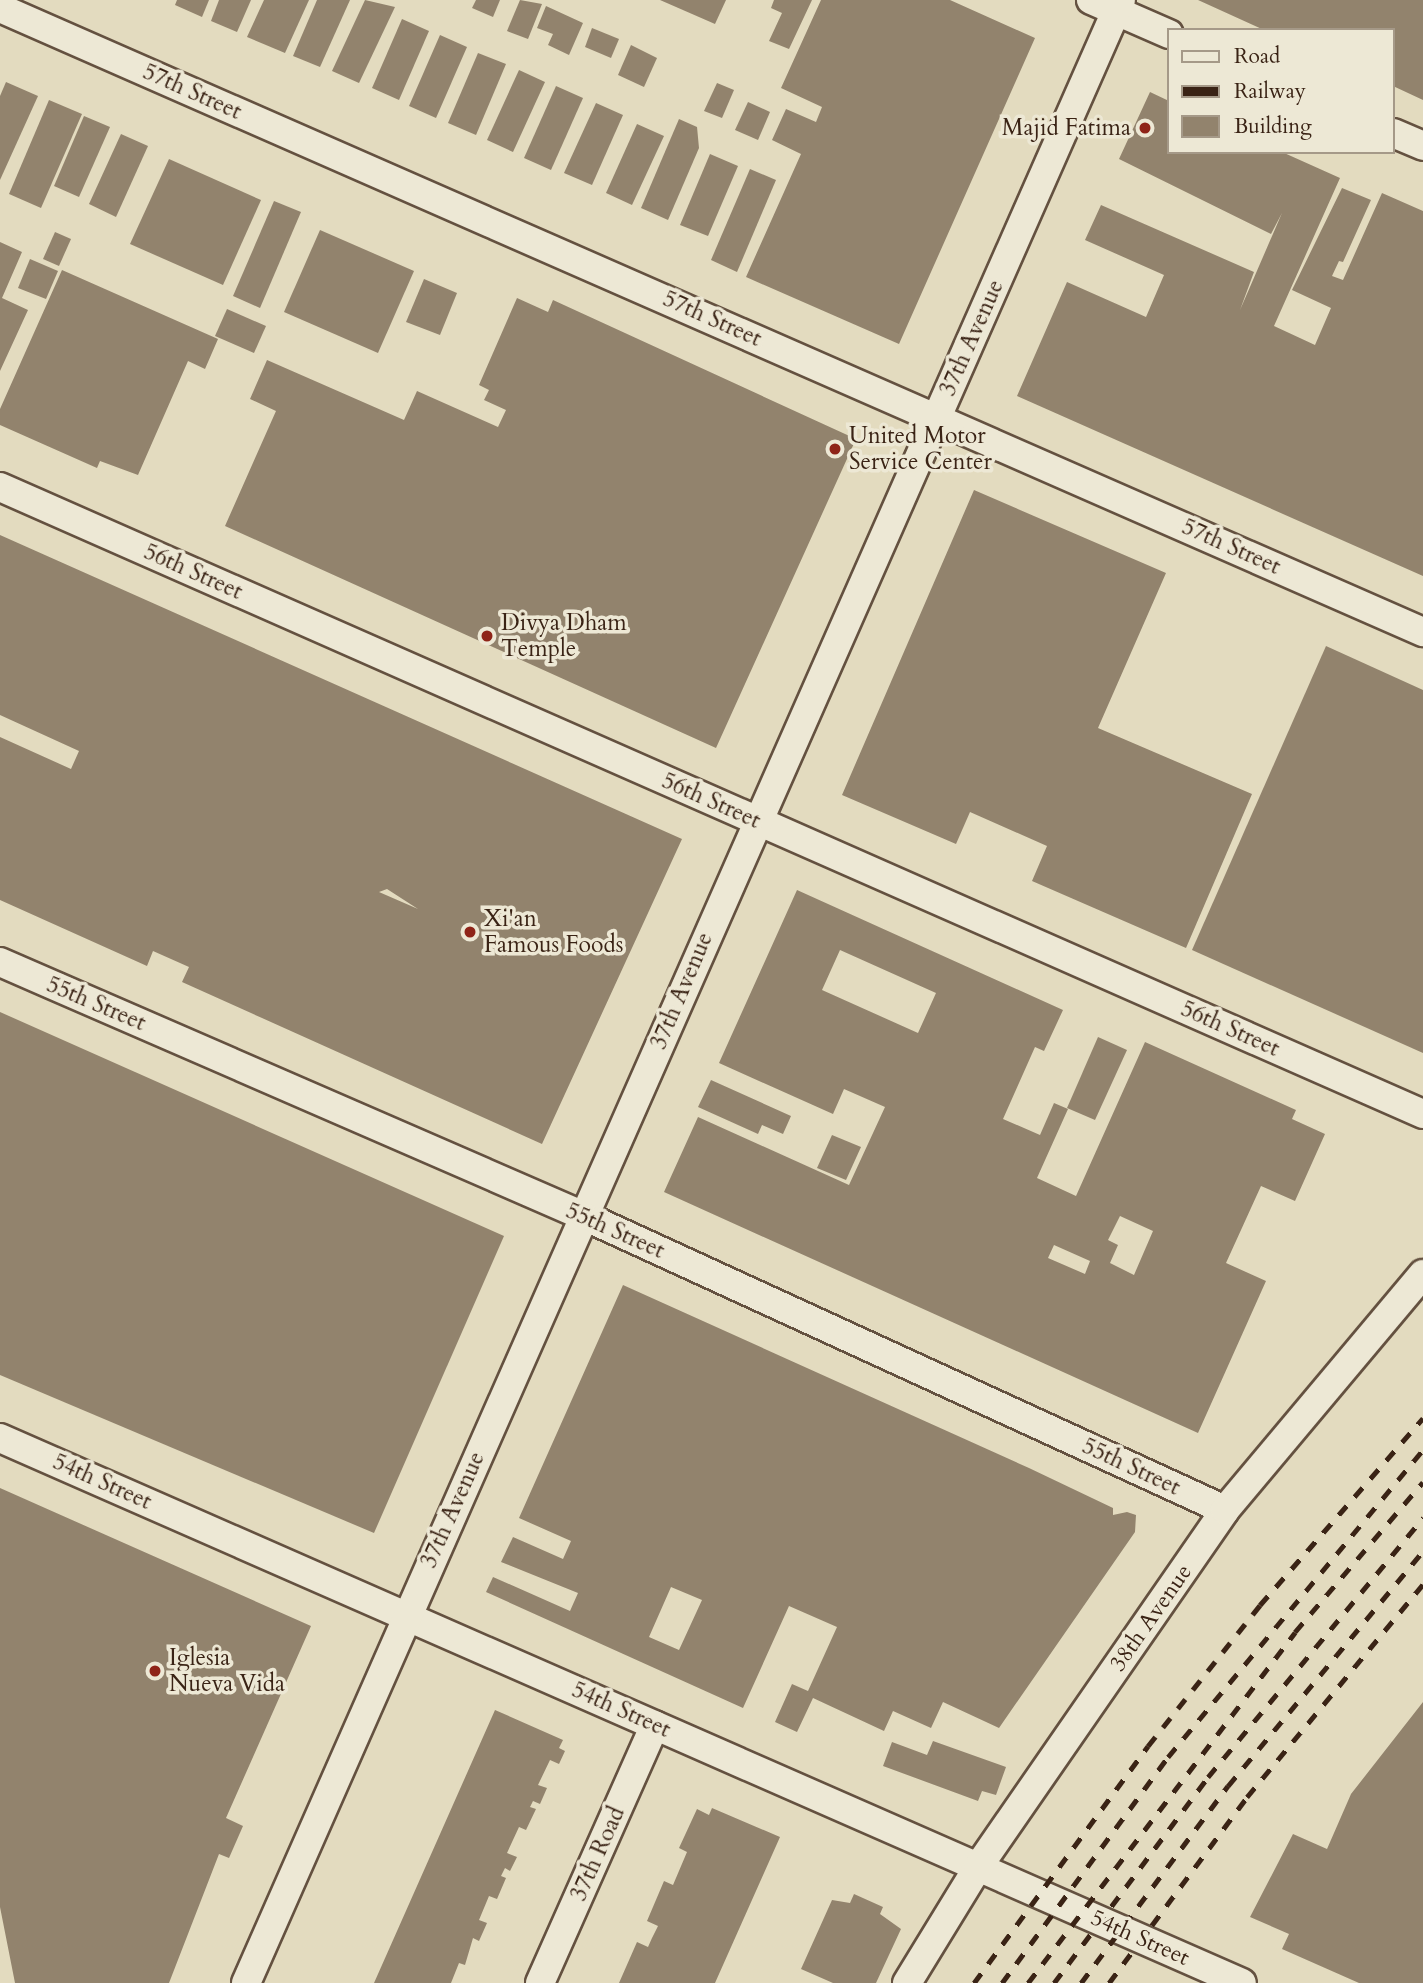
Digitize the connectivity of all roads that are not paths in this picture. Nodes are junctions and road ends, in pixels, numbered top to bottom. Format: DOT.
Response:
graph roads {
  1 [pos="1109,4"];
  2 [pos="0,8"];
  3 [pos="1168,34"];
  4 [pos="1395,134"];
  5 [pos="1423,146"];
  6 [pos="937,417"];
  7 [pos="0,487"];
  8 [pos="1423,632"];
  9 [pos="755,822"];
  10 [pos="0,962"];
  11 [pos="1423,1114"];
  12 [pos="584,1216"];
  13 [pos="1423,1274"];
  14 [pos="0,1437"];
  15 [pos="1226,1510"];
  16 [pos="406,1616"];
  17 [pos="655,1725"];
  18 [pos="978,1867"];
  19 [pos="246,1983"];
  20 [pos="540,1983"];
  21 [pos="907,1983"];
  22 [pos="1242,1983"];
  1 -- 3 [label="street"];
  1 -- 6 [label="street, 37th Avenue"];
  2 -- 6 [label="street, 57th Street"];
  4 -- 5 [label="street"];
  6 -- 8 [label="street, 57th Street"];
  6 -- 9 [label="street, 37th Avenue"];
  7 -- 9 [label="street, 56th Street"];
  9 -- 11 [label="street, 56th Street"];
  9 -- 12 [label="street, 37th Avenue"];
  10 -- 12 [label="street, 55th Street"];
  12 -- 15 [label="street, 55th Street"];
  12 -- 16 [label="street, 37th Avenue"];
  13 -- 15 [label="street, 38th Avenue"];
  14 -- 16 [label="street, 54th Street"];
  15 -- 18 [label="street, 38th Avenue"];
  16 -- 17 [label="street, 54th Street"];
  16 -- 19 [label="street, 37th Avenue"];
  17 -- 18 [label="street, 54th Street"];
  17 -- 20 [label="street, 37th Road"];
  18 -- 21 [label="street, 38th Avenue"];
  18 -- 22 [label="street, 54th Street"];
}
